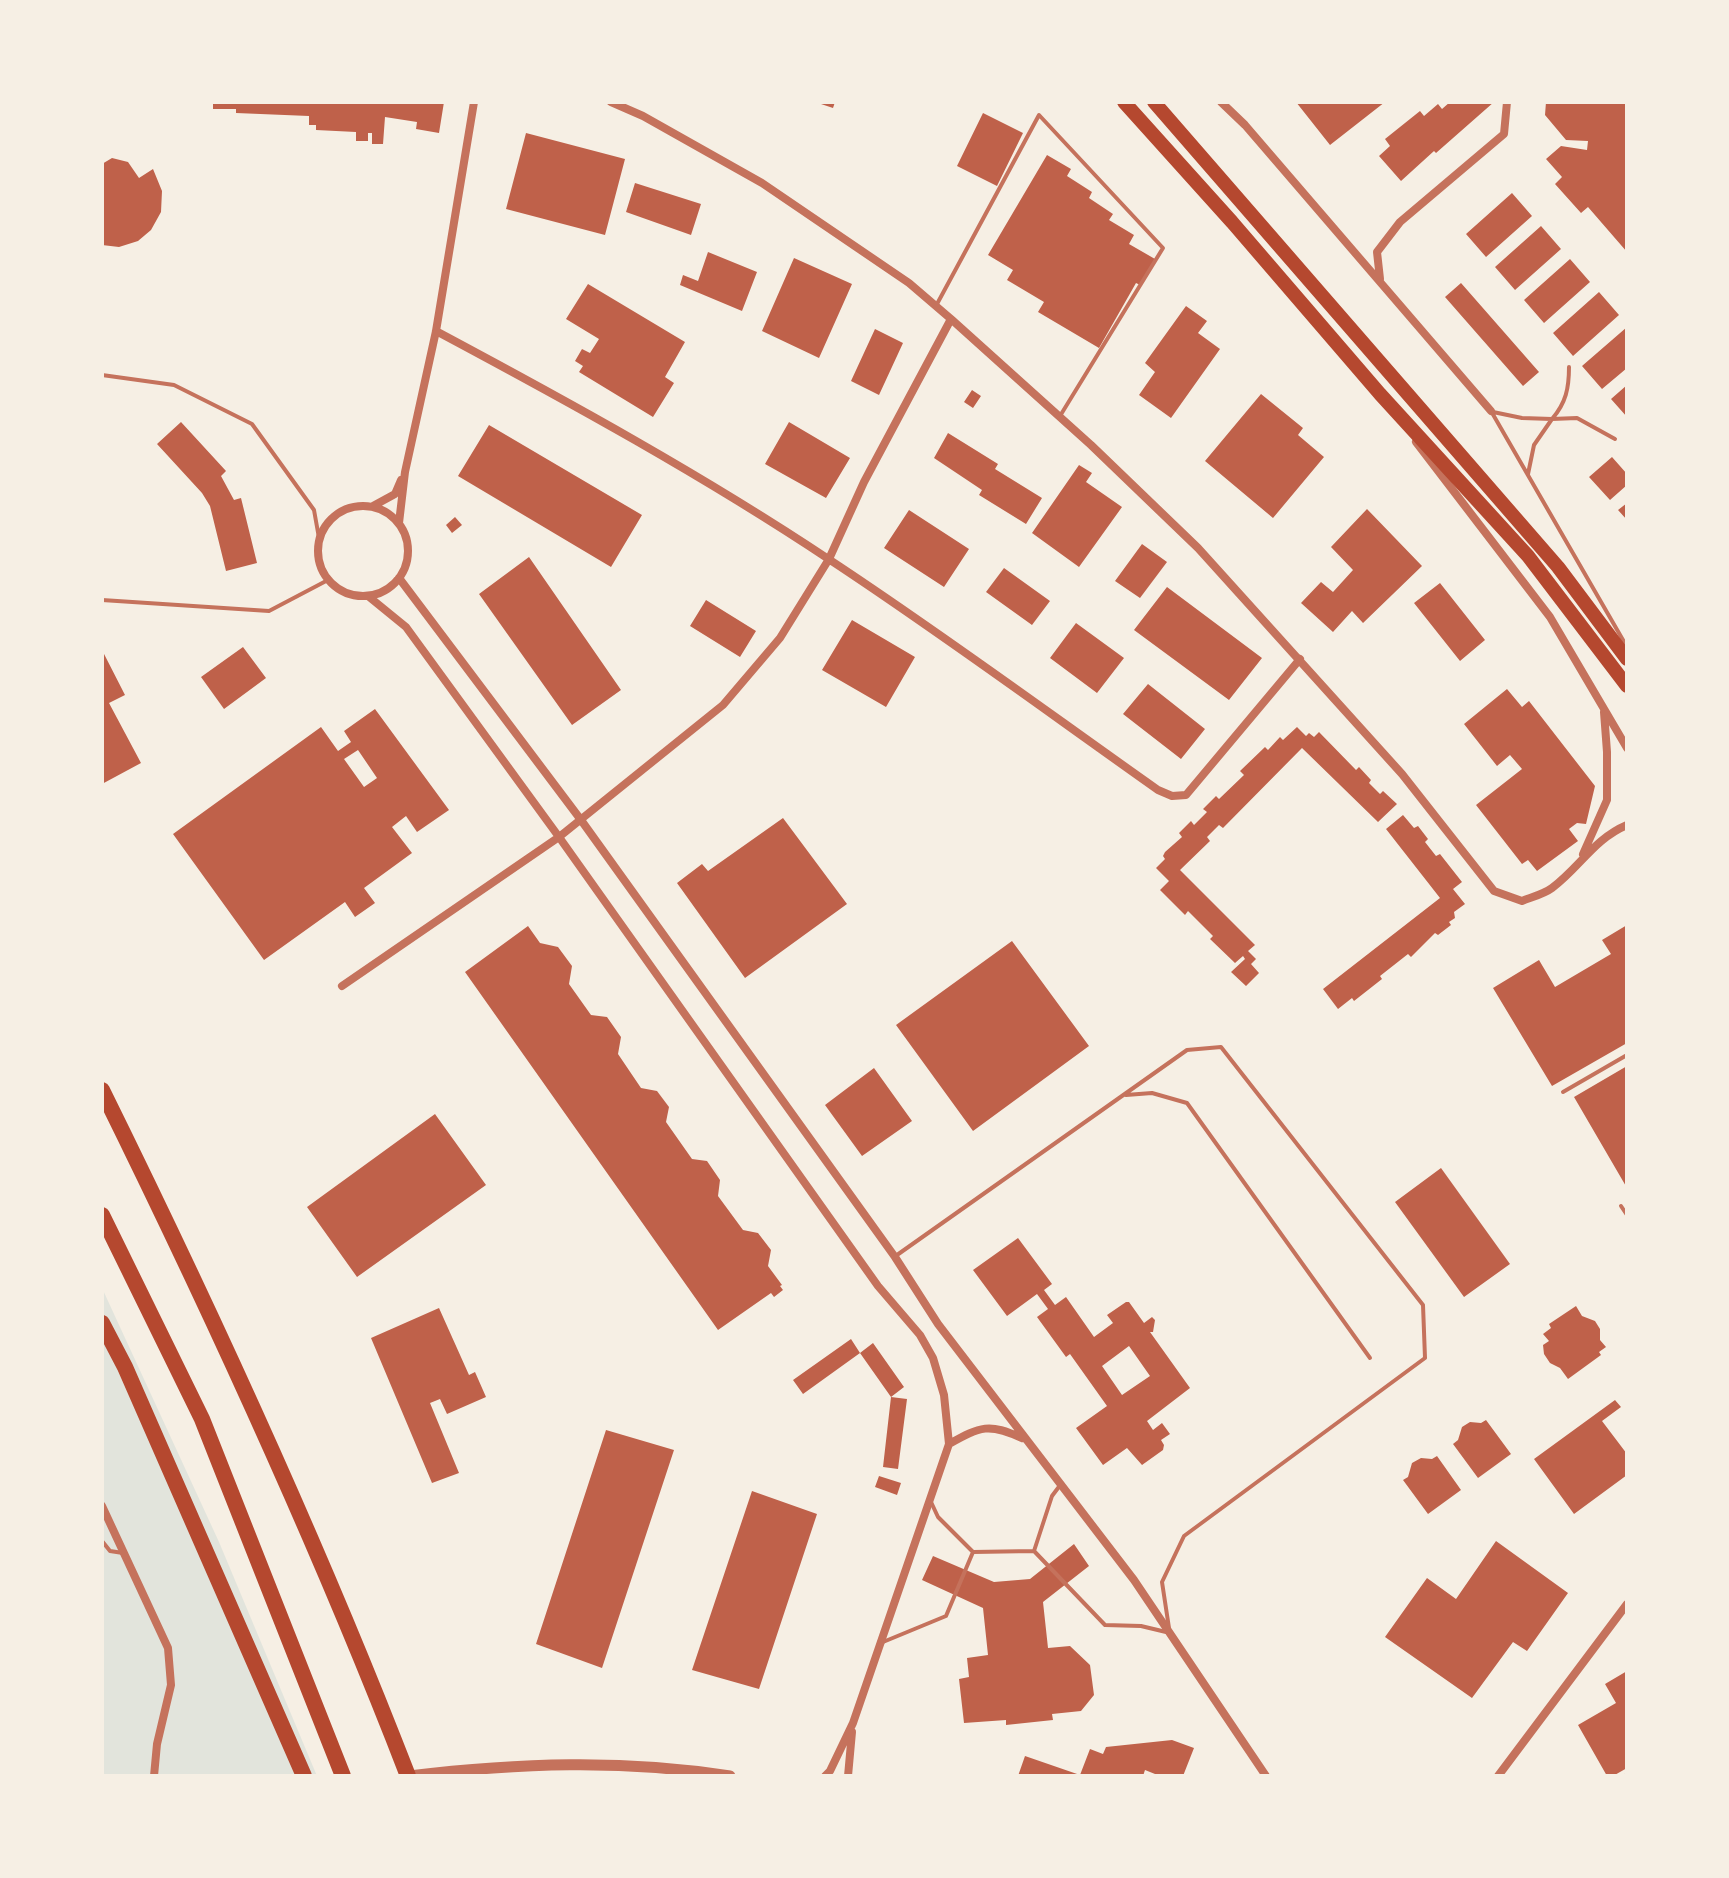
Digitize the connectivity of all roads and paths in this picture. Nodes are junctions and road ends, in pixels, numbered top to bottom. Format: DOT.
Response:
graph roads {
  1 [pos="474,102"];
  2 [pos="611,102"];
  3 [pos="1124,102"];
  4 [pos="1154,102"];
  5 [pos="1221,102"];
  6 [pos="1507,102"];
  7 [pos="1380,280"];
  8 [pos="936,307"];
  9 [pos="951,319"];
  10 [pos="436,331"];
  11 [pos="1569,367"];
  12 [pos="102,375"];
  13 [pos="1380,394"];
  14 [pos="1491,411"];
  15 [pos="1060,416"];
  16 [pos="1552,419"];
  17 [pos="1615,439"];
  18 [pos="405,472"];
  19 [pos="1527,477"];
  20 [pos="373,506"];
  21 [pos="399,523"];
  22 [pos="319,538"];
  23 [pos="829,559"];
  24 [pos="399,578"];
  25 [pos="328,580"];
  26 [pos="368,596"];
  27 [pos="102,600"];
  28 [pos="1627,647"];
  29 [pos="1300,659"];
  30 [pos="1627,659"];
  31 [pos="1627,686"];
  32 [pos="1604,709"];
  33 [pos="1627,748"];
  34 [pos="581,820"];
  35 [pos="1627,825"];
  36 [pos="559,837"];
  37 [pos="1577,865"];
  38 [pos="342,986"];
  39 [pos="1627,1055"];
  40 [pos="102,1090"];
  41 [pos="1563,1092"];
  42 [pos="1123,1095"];
  43 [pos="1621,1206"];
  44 [pos="102,1215"];
  45 [pos="1627,1215"];
  46 [pos="102,1224"];
  47 [pos="119,1250"];
  48 [pos="895,1257"];
  49 [pos="102,1323"];
  50 [pos="1370,1358"];
  51 [pos="1027,1440"];
  52 [pos="949,1444"];
  53 [pos="1061,1484"];
  54 [pos="931,1501"];
  55 [pos="102,1506"];
  56 [pos="102,1541"];
  57 [pos="1034,1551"];
  58 [pos="973,1552"];
  59 [pos="123,1553"];
  60 [pos="1627,1604"];
  61 [pos="1170,1633"];
  62 [pos="881,1643"];
  63 [pos="853,1723"];
  64 [pos="677,1772"];
  65 [pos="154,1776"];
  66 [pos="304,1776"];
  67 [pos="343,1776"];
  68 [pos="409,1776"];
  69 [pos="730,1776"];
  70 [pos="825,1776"];
  71 [pos="848,1776"];
  72 [pos="1266,1776"];
  73 [pos="1498,1776"];
  1 -- 10 [label="street"];
  2 -- 8 [label="street"];
  3 -- 13 [label="main road"];
  4 -- 30 [label="main road"];
  5 -- 7 [label="street"];
  6 -- 7 [label="street"];
  7 -- 14 [label="street"];
  8 -- 9 [label="street"];
  8 -- 15 [label="lane"];
  9 -- 15 [label="street"];
  9 -- 23 [label="street"];
  10 -- 18 [label="street"];
  10 -- 23 [label="street"];
  11 -- 16 [label="lane"];
  12 -- 22 [label="lane"];
  13 -- 31 [label="main road"];
  13 -- 32 [label="street"];
  14 -- 16 [label="lane"];
  14 -- 19 [label="lane"];
  15 -- 29 [label="street"];
  16 -- 17 [label="lane"];
  16 -- 19 [label="lane"];
  18 -- 20 [label="street"];
  18 -- 21 [label="street"];
  19 -- 28 [label="lane"];
  20 -- 21 [label="street"];
  20 -- 22 [label="street"];
  21 -- 24 [label="street"];
  22 -- 25 [label="street"];
  23 -- 29 [label="street"];
  23 -- 34 [label="street"];
  24 -- 26 [label="street"];
  24 -- 34 [label="street"];
  25 -- 26 [label="street"];
  25 -- 27 [label="lane"];
  26 -- 36 [label="street"];
  29 -- 37 [label="street"];
  32 -- 33 [label="street"];
  32 -- 37 [label="street"];
  34 -- 36 [label="street"];
  34 -- 48 [label="street"];
  35 -- 37 [label="street"];
  36 -- 38 [label="street"];
  36 -- 52 [label="street"];
  39 -- 41 [label="lane"];
  40 -- 68 [label="highway"];
  42 -- 48 [label="lane"];
  42 -- 50 [label="lane"];
  42 -- 61 [label="lane"];
  43 -- 45 [label="lane"];
  44 -- 47 [label="highway"];
  46 -- 47 [label="highway"];
  47 -- 67 [label="highway"];
  48 -- 51 [label="street"];
  49 -- 66 [label="highway"];
  51 -- 52 [label="street"];
  51 -- 53 [label="street"];
  52 -- 54 [label="street"];
  53 -- 57 [label="lane"];
  53 -- 61 [label="street"];
  54 -- 58 [label="lane"];
  54 -- 62 [label="street"];
  55 -- 59 [label="street"];
  56 -- 59 [label="lane"];
  57 -- 58 [label="lane"];
  57 -- 61 [label="lane"];
  58 -- 62 [label="lane"];
  59 -- 65 [label="street"];
  60 -- 73 [label="street"];
  61 -- 72 [label="street"];
  62 -- 63 [label="street"];
  63 -- 70 [label="street"];
  63 -- 71 [label="street"];
  64 -- 68 [label="street"];
  64 -- 69 [label="street"];
}
